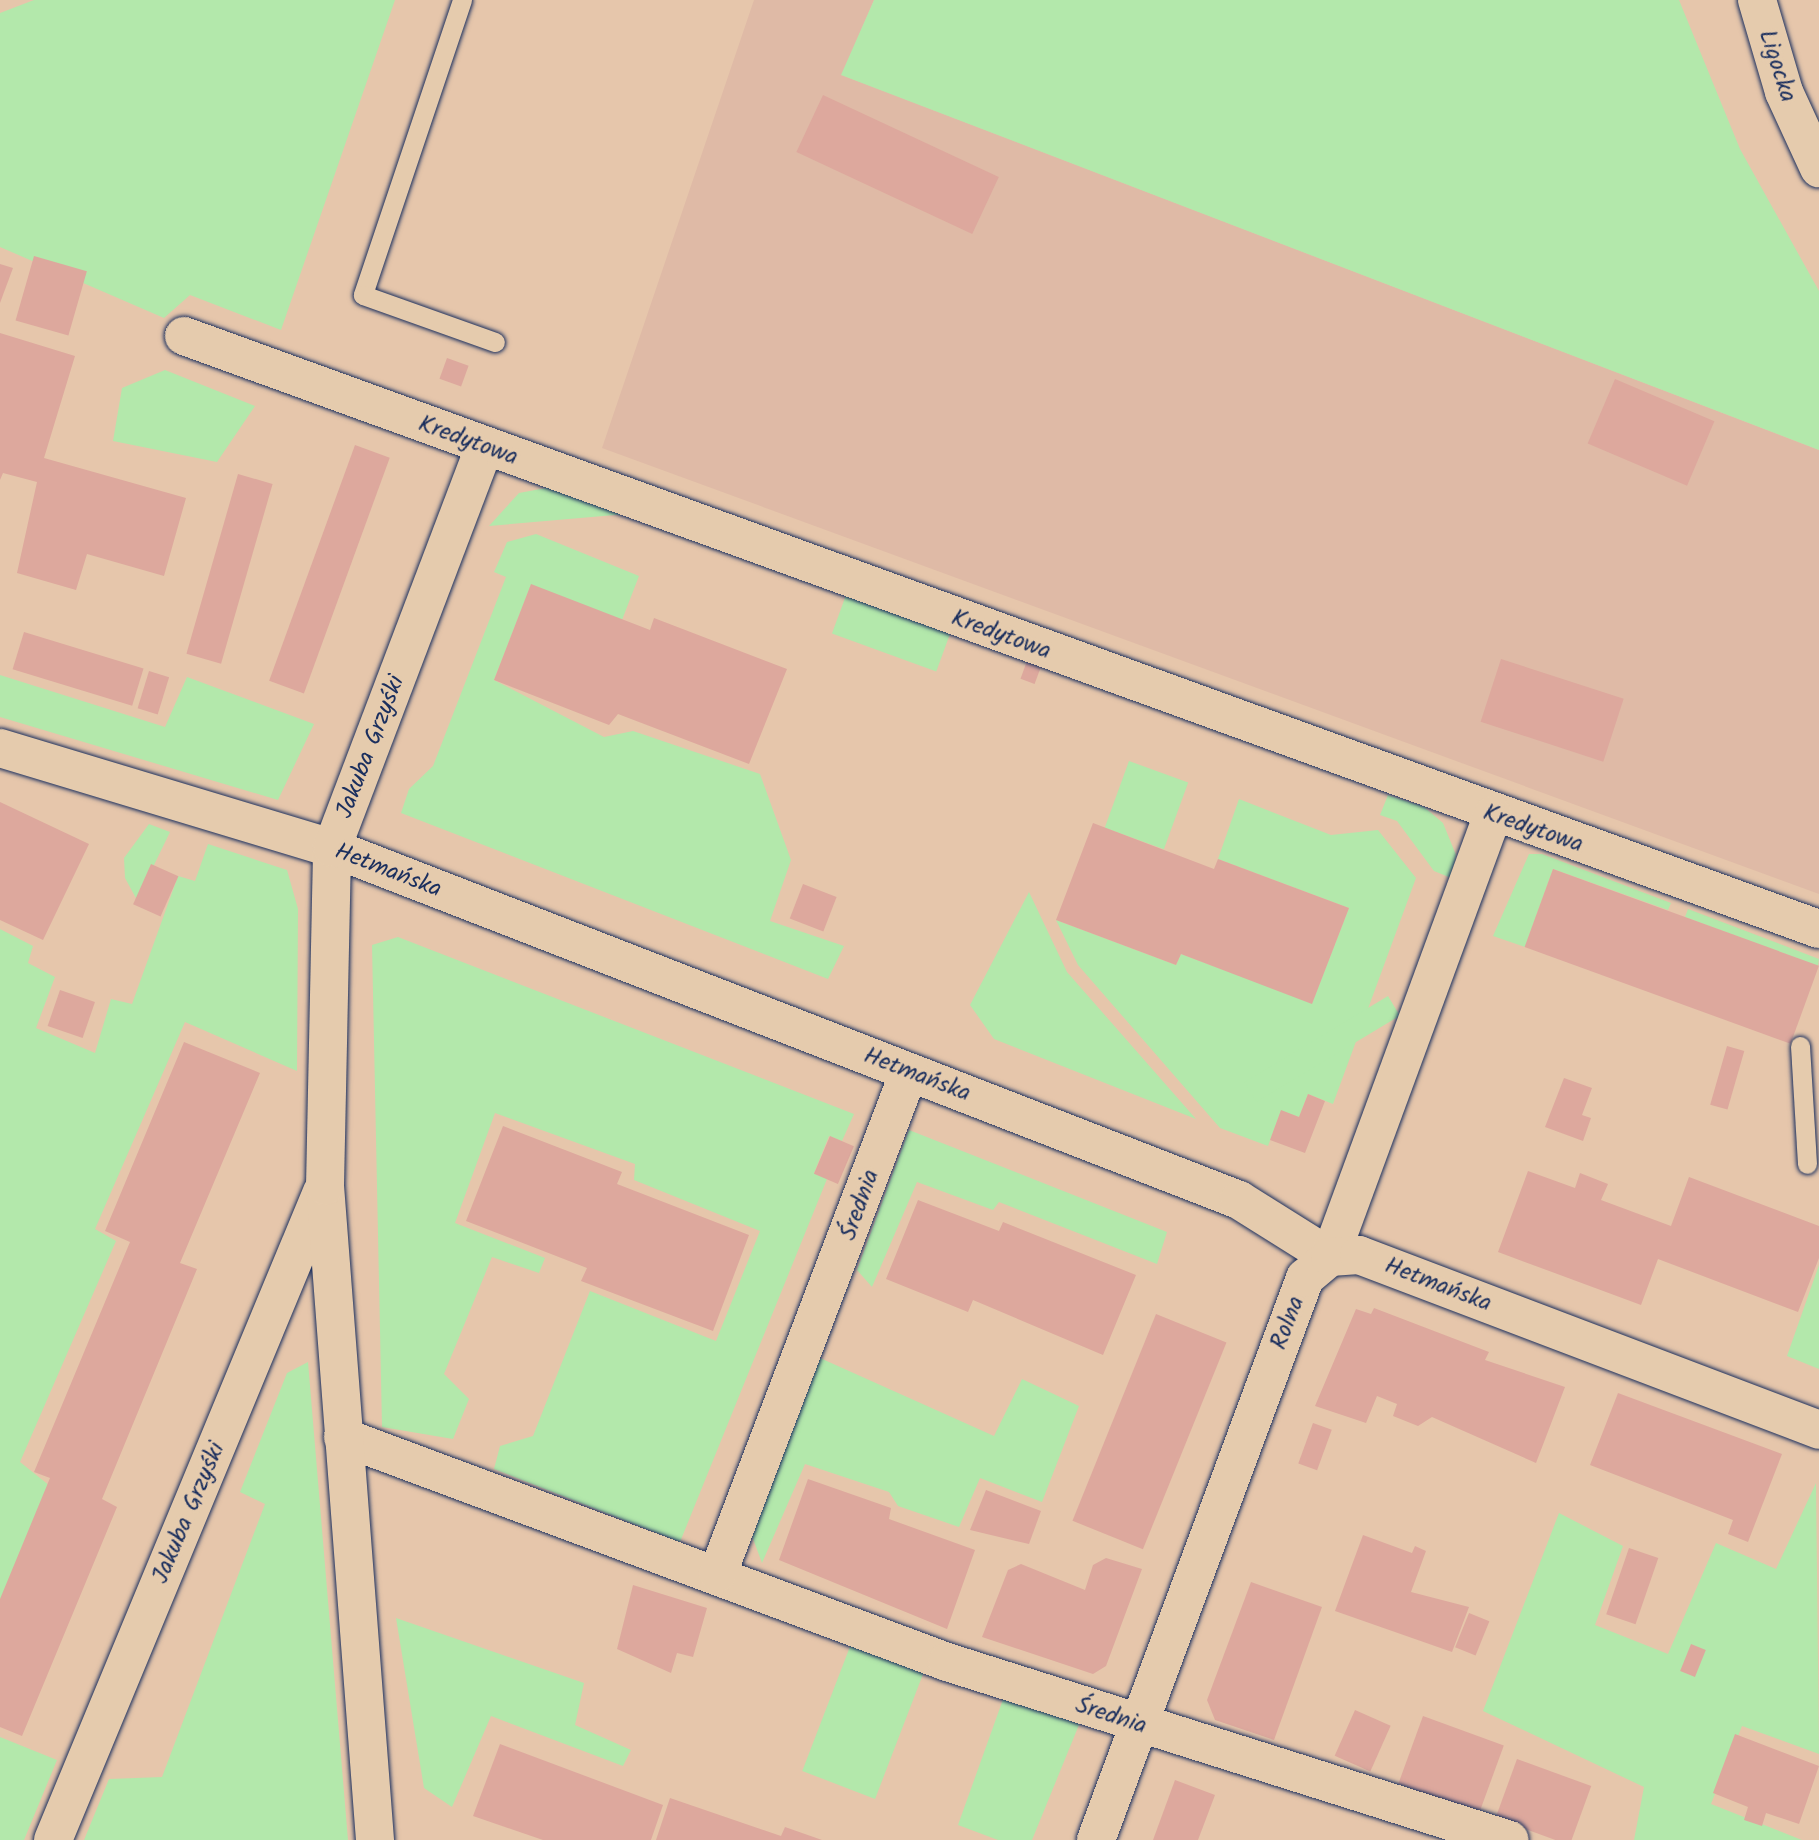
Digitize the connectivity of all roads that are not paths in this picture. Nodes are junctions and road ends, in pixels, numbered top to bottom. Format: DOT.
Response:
graph roads {
  1 [pos="462,0"];
  2 [pos="1757,0"];
  3 [pos="1819,168"];
  4 [pos="184,336"];
  5 [pos="495,342"];
  6 [pos="484,448"];
  7 [pos="0,748"];
  8 [pos="1493,815"];
  9 [pos="332,848"];
  10 [pos="1819,929"];
  11 [pos="1800,1046"];
  12 [pos="909,1072"];
  13 [pos="1807,1164"];
  14 [pos="325,1186"];
  15 [pos="1330,1257"];
  16 [pos="1819,1430"];
  17 [pos="343,1437"];
  18 [pos="718,1573"];
  19 [pos="1136,1725"];
  20 [pos="53,1840"];
  21 [pos="375,1840"];
  22 [pos="1096,1840"];
  23 [pos="1510,1840"];
  1 -- 5 [label="lane"];
  2 -- 3 [label="street, Ligocka"];
  4 -- 6 [label="street, Kredytowa"];
  6 -- 8 [label="street, Kredytowa"];
  6 -- 9 [label="street, Jakuba Grzyśki"];
  7 -- 9 [label="street, Hetmańska"];
  8 -- 10 [label="street, Kredytowa"];
  8 -- 15 [label="street, Rolna"];
  9 -- 12 [label="street, Hetmańska"];
  9 -- 14 [label="street, Jakuba Grzyśki"];
  11 -- 13 [label="lane"];
  12 -- 15 [label="street, Hetmańska"];
  12 -- 18 [label="street, Średnia"];
  14 -- 17 [label="street, Jakuba Grzyśki"];
  14 -- 20 [label="street, Jakuba Grzyśki"];
  15 -- 16 [label="street, Hetmańska"];
  15 -- 19 [label="street, Rolna"];
  17 -- 18 [label="street, Średnia"];
  17 -- 21 [label="street, Jakuba Grzyśki"];
  18 -- 19 [label="street, Średnia"];
  19 -- 22 [label="street, Rolna"];
  19 -- 23 [label="street, Średnia"];
}
